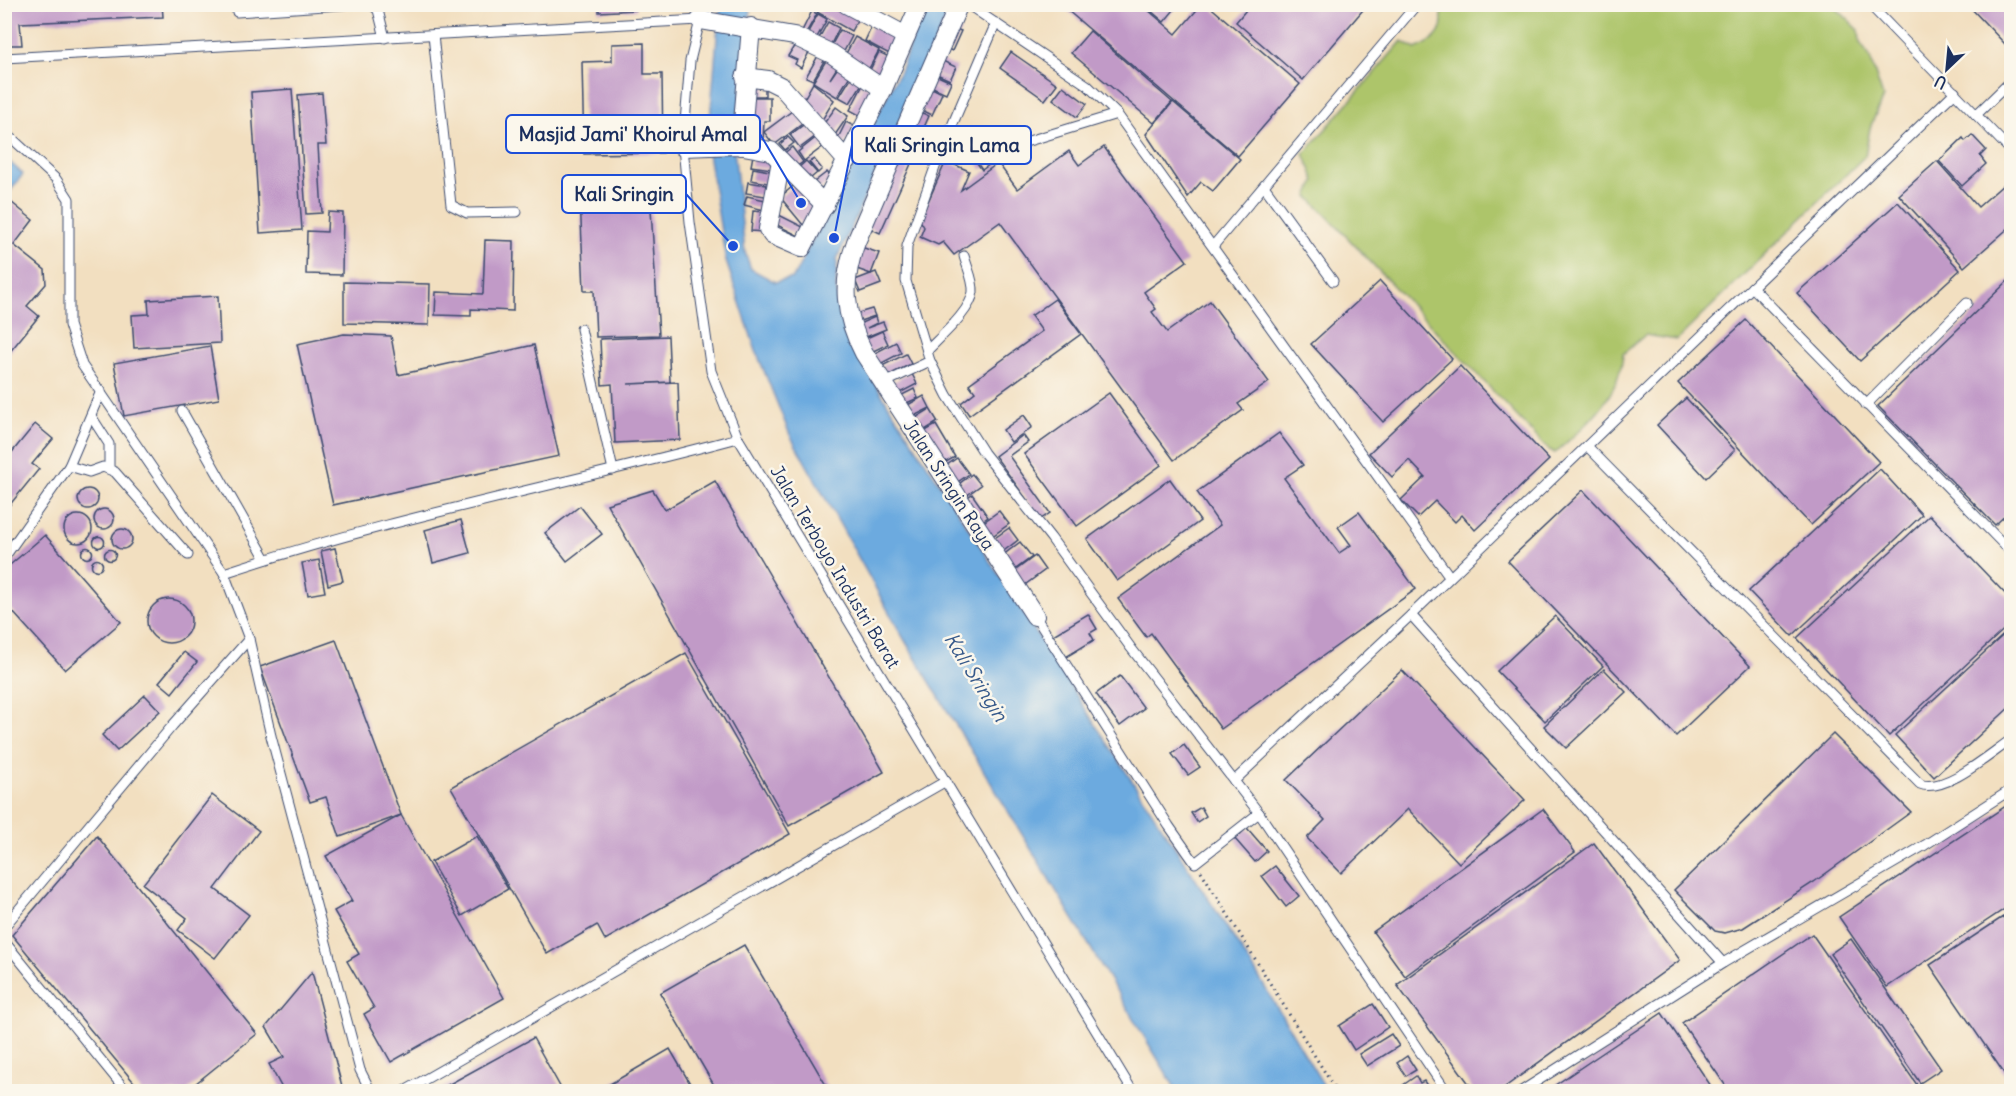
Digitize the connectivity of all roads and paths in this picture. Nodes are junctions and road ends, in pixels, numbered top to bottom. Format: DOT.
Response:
graph roads {
  1 [pos="354,4"];
  2 [pos="371,4"];
  3 [pos="846,4"];
  4 [pos="920,4"];
  5 [pos="959,4"];
  6 [pos="967,4"];
  7 [pos="1417,4"];
  8 [pos="1869,4"];
  9 [pos="237,12"];
  10 [pos="705,15"];
  11 [pos="996,23"];
  12 [pos="749,27"];
  13 [pos="433,35"];
  14 [pos="906,36"];
  15 [pos="385,38"];
  16 [pos="4,58"];
  17 [pos="745,77"];
  18 [pos="2012,80"];
  19 [pos="883,89"];
  20 [pos="1955,92"];
  21 [pos="1117,114"];
  22 [pos="1976,115"];
  23 [pos="4,131"];
  24 [pos="1022,143"];
  25 [pos="740,146"];
  26 [pos="688,147"];
  27 [pos="2012,152"];
  28 [pos="781,161"];
  29 [pos="847,161"];
  30 [pos="1264,186"];
  31 [pos="825,205"];
  32 [pos="517,212"];
  33 [pos="1214,246"];
  34 [pos="964,256"];
  35 [pos="1333,281"];
  36 [pos="1752,287"];
  37 [pos="1967,303"];
  38 [pos="581,329"];
  39 [pos="927,351"];
  40 [pos="930,361"];
  41 [pos="884,383"];
  42 [pos="101,391"];
  43 [pos="1866,405"];
  44 [pos="182,411"];
  45 [pos="91,416"];
  46 [pos="738,438"];
  47 [pos="1587,446"];
  48 [pos="69,466"];
  49 [pos="109,468"];
  50 [pos="613,470"];
  51 [pos="2012,553"];
  52 [pos="188,555"];
  53 [pos="4,558"];
  54 [pos="266,559"];
  55 [pos="224,573"];
  56 [pos="1450,577"];
  57 [pos="1035,615"];
  58 [pos="1411,615"];
  59 [pos="249,639"];
  60 [pos="2012,740"];
  61 [pos="946,781"];
  62 [pos="1234,781"];
  63 [pos="2012,789"];
  64 [pos="1259,813"];
  65 [pos="1195,862"];
  66 [pos="4,927"];
  67 [pos="4,941"];
  68 [pos="1723,963"];
  69 [pos="127,1092"];
  70 [pos="371,1092"];
  71 [pos="403,1092"];
  72 [pos="1132,1092"];
  73 [pos="1337,1092"];
  74 [pos="1447,1092"];
  75 [pos="1520,1092"];
  1 -- 9 [label="lane"];
  2 -- 15 [label="lane"];
  3 -- 14 [label="street"];
  4 -- 14 [label="street"];
  5 -- 41 [label="street, Jalan Sringin Raya"];
  6 -- 11 [label="lane"];
  7 -- 30 [label="lane"];
  8 -- 20 [label="lane"];
  10 -- 12 [label="street"];
  10 -- 13 [label="lane"];
  10 -- 26 [label="lane, Jalan Terboyo Industri Barat"];
  11 -- 21 [label="lane"];
  11 -- 39 [label="lane"];
  12 -- 17 [label="street"];
  12 -- 19 [label="street"];
  13 -- 15 [label="lane"];
  13 -- 32 [label="lane"];
  14 -- 19 [label="street"];
  15 -- 16 [label="lane"];
  17 -- 25 [label="street"];
  17 -- 29 [label="street"];
  18 -- 22 [label="lane"];
  19 -- 29 [label="street"];
  20 -- 22 [label="lane"];
  20 -- 36 [label="lane"];
  21 -- 24 [label="lane"];
  21 -- 33 [label="lane"];
  22 -- 27 [label="lane"];
  23 -- 42 [label="lane"];
  25 -- 26 [label="street"];
  25 -- 28 [label="street"];
  26 -- 46 [label="lane, Jalan Terboyo Industri Barat"];
  28 -- 31 [label="street"];
  28 -- 31 [label="street"];
  29 -- 31 [label="street"];
  30 -- 33 [label="lane"];
  30 -- 35 [label="lane"];
  33 -- 56 [label="lane"];
  34 -- 39 [label="lane"];
  36 -- 43 [label="lane"];
  36 -- 47 [label="lane"];
  37 -- 43 [label="lane"];
  38 -- 50 [label="lane"];
  39 -- 40 [label="lane"];
  40 -- 41 [label="lane"];
  40 -- 62 [label="lane"];
  41 -- 57 [label="street, Jalan Sringin Raya"];
  42 -- 45 [label="lane"];
  42 -- 55 [label="lane"];
  43 -- 51 [label="lane"];
  44 -- 54 [label="lane"];
  45 -- 48 [label="lane"];
  45 -- 49 [label="lane"];
  46 -- 50 [label="lane"];
  46 -- 61 [label="lane, Jalan Terboyo Industri Barat"];
  47 -- 56 [label="lane"];
  47 -- 60 [label="lane"];
  48 -- 49 [label="lane"];
  48 -- 53 [label="lane"];
  49 -- 52 [label="lane"];
  50 -- 54 [label="lane"];
  54 -- 55 [label="lane"];
  55 -- 59 [label="lane"];
  56 -- 58 [label="lane"];
  57 -- 65 [label="lane, Jalan Sringin Raya"];
  58 -- 62 [label="lane"];
  58 -- 68 [label="lane"];
  59 -- 66 [label="lane"];
  59 -- 70 [label="lane"];
  61 -- 71 [label="lane"];
  61 -- 72 [label="lane, Jalan Terboyo Industri Barat"];
  62 -- 64 [label="lane"];
  63 -- 68 [label="lane"];
  64 -- 65 [label="lane"];
  64 -- 74 [label="lane"];
  65 -- 73 [label="path"];
  67 -- 69 [label="lane"];
  68 -- 75 [label="lane"];
}
